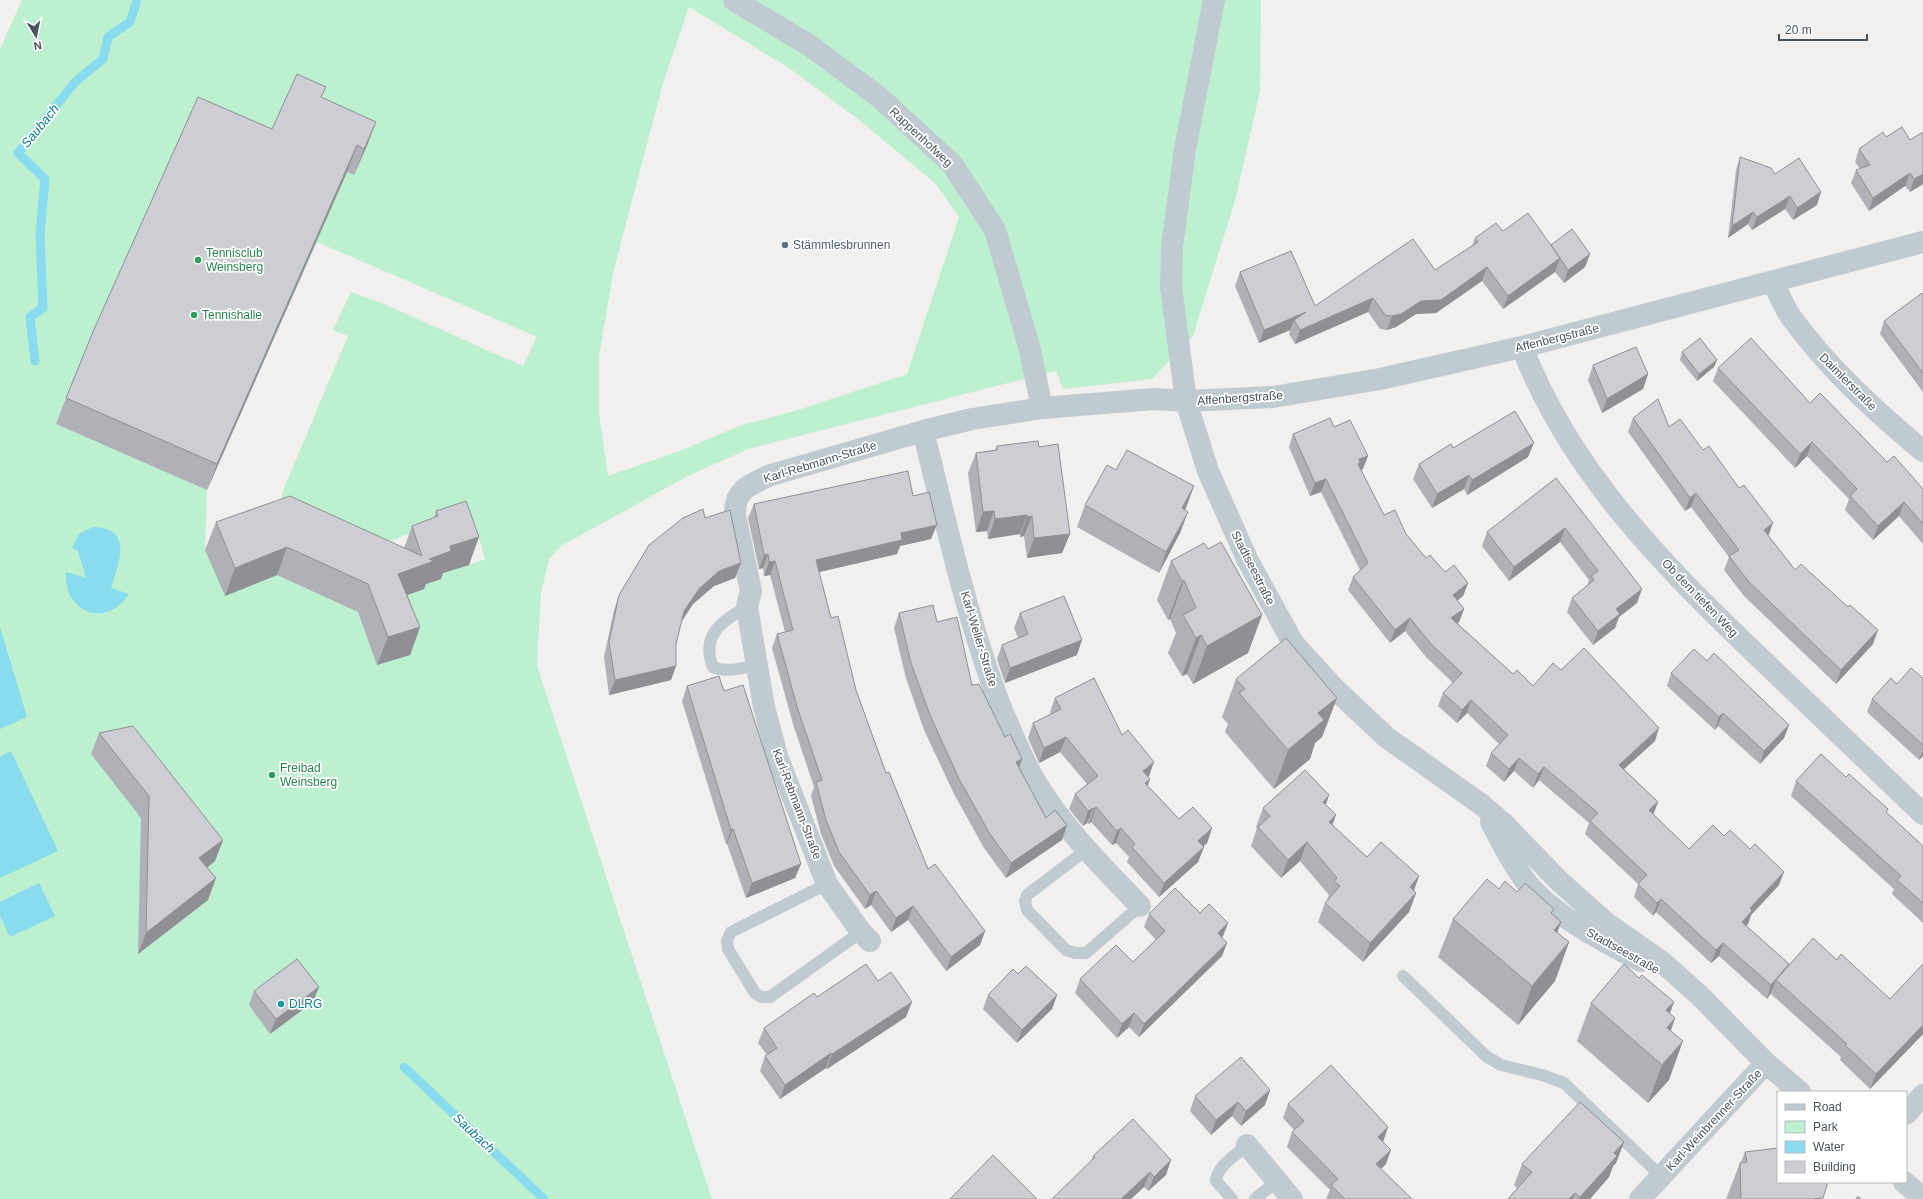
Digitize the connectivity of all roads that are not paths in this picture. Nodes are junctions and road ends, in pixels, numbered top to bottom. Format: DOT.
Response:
graph roads {
  1 [pos="734,0"];
  2 [pos="1214,0"];
  3 [pos="1923,242"];
  4 [pos="1773,282"];
  5 [pos="1522,347"];
  6 [pos="1186,401"];
  7 [pos="1042,408"];
  8 [pos="923,430"];
  9 [pos="1923,451"];
  10 [pos="747,607"];
  11 [pos="757,665"];
  12 [pos="1923,814"];
  13 [pos="1086,850"];
  14 [pos="827,884"];
  15 [pos="1140,906"];
  16 [pos="866,937"];
  17 [pos="1403,976"];
  18 [pos="1766,1063"];
  19 [pos="1799,1091"];
  20 [pos="1923,1095"];
  21 [pos="1907,1113"];
  22 [pos="1247,1145"];
  23 [pos="1661,1176"];
  24 [pos="1277,1181"];
  25 [pos="1905,1183"];
  26 [pos="1923,1198"];
  27 [pos="1232,1199"];
  28 [pos="1255,1199"];
  29 [pos="1292,1199"];
  30 [pos="1640,1199"];
  1 -- 7 [label="street, Rappenhofweg"];
  2 -- 6 [label="street, Stadtseestraße"];
  3 -- 4 [label="street, Affenbergstraße"];
  4 -- 5 [label="street, Affenbergstraße"];
  4 -- 9 [label="street, Daimlerstraße"];
  5 -- 6 [label="street, Affenbergstraße"];
  5 -- 12 [label="street, Ob dem tiefen Weg"];
  6 -- 7 [label="street, Karl-Rebmann-Straße"];
  6 -- 18 [label="street, Stadtseestraße"];
  7 -- 8 [label="street, Karl-Rebmann-Straße"];
  8 -- 10 [label="street, Karl-Rebmann-Straße"];
  8 -- 13 [label="street, Karl-Weller-Straße"];
  10 -- 11 [label="street, Karl-Rebmann-Straße"];
  10 -- 11 [label="lane"];
  11 -- 14 [label="street, Karl-Rebmann-Straße"];
  13 -- 15 [label="street, Karl-Weller-Straße"];
  13 -- 15 [label="lane, Karl-Weller-Straße"];
  14 -- 16 [label="street, Karl-Rebmann-Straße"];
  14 -- 16 [label="lane, Karl-Rebmann-Straße"];
  17 -- 23 [label="lane, Karl-Weinbrenner-Straße"];
  18 -- 19 [label="street, Stadtseestraße"];
  18 -- 23 [label="street, Karl-Weinbrenner-Straße"];
  20 -- 21 [label="street"];
  22 -- 24 [label="street"];
  22 -- 27 [label="lane"];
  23 -- 30 [label="street, Karl-Weinbrenner-Straße"];
  24 -- 28 [label="lane"];
  24 -- 29 [label="street"];
  25 -- 26 [label="street"];
}
